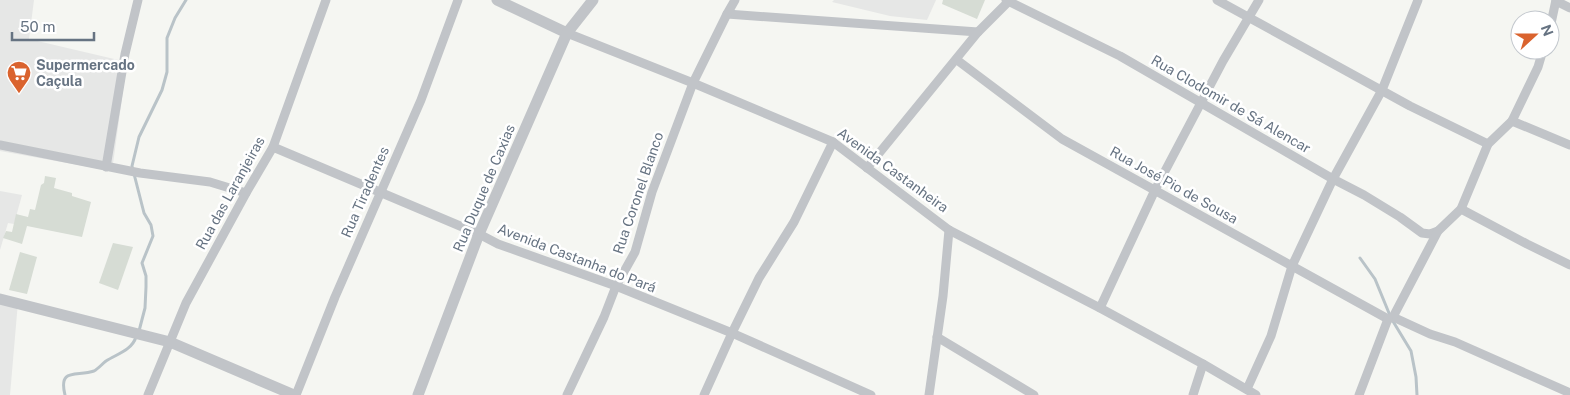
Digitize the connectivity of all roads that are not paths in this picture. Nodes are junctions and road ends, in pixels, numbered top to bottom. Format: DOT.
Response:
graph roads {
  1 [pos="138,0"];
  2 [pos="326,0"];
  3 [pos="458,0"];
  4 [pos="497,0"];
  5 [pos="593,0"];
  6 [pos="735,0"];
  7 [pos="1217,0"];
  8 [pos="1259,0"];
  9 [pos="1418,0"];
  10 [pos="1009,1"];
  11 [pos="1556,1"];
  12 [pos="1570,8"];
  13 [pos="727,14"];
  14 [pos="1249,18"];
  15 [pos="978,32"];
  16 [pos="567,33"];
  17 [pos="957,60"];
  18 [pos="1540,60"];
  19 [pos="693,83"];
  20 [pos="1382,90"];
  21 [pos="1201,103"];
  22 [pos="1512,121"];
  23 [pos="832,142"];
  24 [pos="1488,144"];
  25 [pos="0,145"];
  26 [pos="1570,145"];
  27 [pos="273,147"];
  28 [pos="106,167"];
  29 [pos="867,168"];
  30 [pos="1333,179"];
  31 [pos="1155,190"];
  32 [pos="380,192"];
  33 [pos="246,193"];
  34 [pos="1461,209"];
  35 [pos="949,230"];
  36 [pos="1438,231"];
  37 [pos="480,234"];
  38 [pos="1570,265"];
  39 [pos="1292,266"];
  40 [pos="616,286"];
  41 [pos="0,299"];
  42 [pos="1100,308"];
  43 [pos="1391,318"];
  44 [pos="732,333"];
  45 [pos="937,337"];
  46 [pos="170,342"];
  47 [pos="1203,364"];
  48 [pos="1247,389"];
  49 [pos="1570,393"];
  50 [pos="148,395"];
  51 [pos="295,395"];
  52 [pos="418,395"];
  53 [pos="567,395"];
  54 [pos="704,395"];
  55 [pos="871,395"];
  56 [pos="929,395"];
  57 [pos="1034,395"];
  58 [pos="1192,395"];
  59 [pos="1256,395"];
  60 [pos="1359,395"];
  1 -- 28 [label="street"];
  2 -- 27 [label="street, Rua das Laranjeiras"];
  3 -- 32 [label="street, Rua Tiradentes"];
  4 -- 16 [label="street, Avenida Castanheira"];
  5 -- 16 [label="street, Rua Duque de Caxias"];
  6 -- 13 [label="street, Rua Coronel Blanco"];
  7 -- 14 [label="street"];
  8 -- 14 [label="street"];
  9 -- 20 [label="street"];
  10 -- 15 [label="street"];
  10 -- 21 [label="street, Rua Clodomir de Sá Alencar"];
  11 -- 12 [label="street"];
  13 -- 15 [label="street"];
  13 -- 19 [label="street, Rua Coronel Blanco"];
  14 -- 20 [label="street"];
  14 -- 21 [label="street"];
  15 -- 17 [label="street"];
  16 -- 19 [label="street, Avenida Castanheira"];
  16 -- 37 [label="street, Rua Duque de Caxias"];
  17 -- 29 [label="street"];
  17 -- 31 [label="street, Rua José Pio de Sousa"];
  18 -- 22 [label="street"];
  19 -- 23 [label="street, Avenida Castanheira"];
  19 -- 40 [label="street, Rua Coronel Blanco"];
  20 -- 24 [label="street"];
  20 -- 30 [label="street"];
  21 -- 30 [label="street, Rua Clodomir de Sá Alencar"];
  21 -- 31 [label="street"];
  22 -- 24 [label="street"];
  22 -- 26 [label="street"];
  23 -- 29 [label="street, Avenida Castanheira"];
  23 -- 44 [label="street"];
  24 -- 34 [label="street"];
  25 -- 28 [label="street"];
  27 -- 32 [label="street, Avenida Castanha do Pará"];
  27 -- 33 [label="street, Rua das Laranjeiras"];
  28 -- 33 [label="street"];
  29 -- 35 [label="street, Avenida Castanheira"];
  30 -- 36 [label="street, Rua Clodomir de Sá Alencar"];
  30 -- 39 [label="street"];
  31 -- 39 [label="street, Rua José Pio de Sousa"];
  31 -- 42 [label="street"];
  32 -- 37 [label="street, Avenida Castanha do Pará"];
  32 -- 51 [label="street, Rua Tiradentes"];
  33 -- 46 [label="street, Rua das Laranjeiras"];
  34 -- 36 [label="street"];
  34 -- 38 [label="street"];
  35 -- 42 [label="street, Avenida Castanheira"];
  35 -- 45 [label="street"];
  36 -- 43 [label="street"];
  37 -- 40 [label="street, Avenida Castanha do Pará"];
  37 -- 52 [label="street, Rua Duque de Caxias"];
  39 -- 43 [label="street, Rua José Pio de Sousa"];
  39 -- 48 [label="street"];
  40 -- 44 [label="street, Avenida Castanha do Pará"];
  40 -- 53 [label="street, Rua Coronel Blanco"];
  41 -- 46 [label="street"];
  42 -- 47 [label="street, Avenida Castanheira"];
  43 -- 49 [label="street, Rua José Pio de Sousa"];
  43 -- 60 [label="street"];
  44 -- 54 [label="street"];
  44 -- 55 [label="street, Avenida Castanha do Pará"];
  45 -- 56 [label="street"];
  45 -- 57 [label="street"];
  46 -- 50 [label="street, Rua das Laranjeiras"];
  46 -- 51 [label="street"];
  47 -- 48 [label="street, Avenida Castanheira"];
  47 -- 58 [label="street"];
  48 -- 59 [label="street, Avenida Castanheira"];
}
